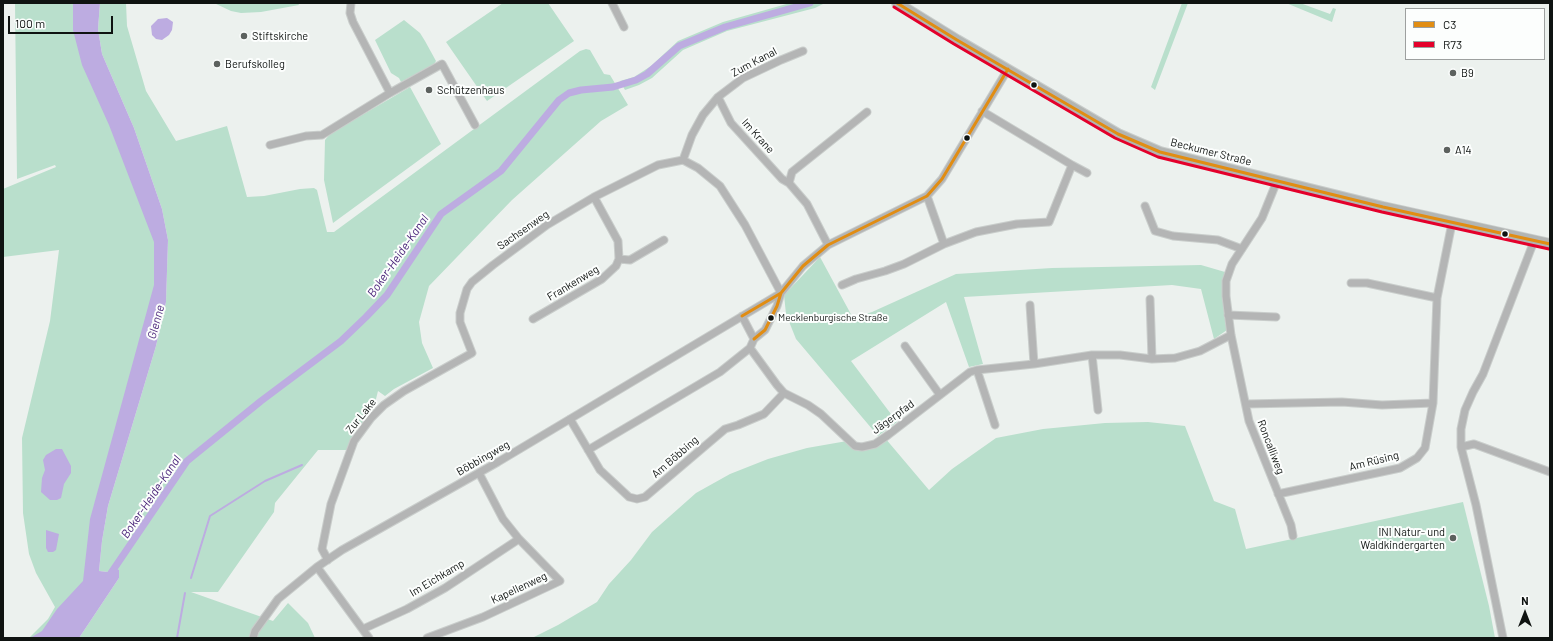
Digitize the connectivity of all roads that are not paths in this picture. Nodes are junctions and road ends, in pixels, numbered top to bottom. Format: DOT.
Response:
graph roads {
  1 [pos="351,3"];
  2 [pos="612,3"];
  3 [pos="897,3"];
  4 [pos="624,27"];
  5 [pos="803,52"];
  6 [pos="1008,69"];
  7 [pos="390,93"];
  8 [pos="718,97"];
  9 [pos="982,111"];
  10 [pos="867,112"];
  11 [pos="476,125"];
  12 [pos="270,144"];
  13 [pos="683,160"];
  14 [pos="1072,165"];
  15 [pos="1087,173"];
  16 [pos="1277,181"];
  17 [pos="789,183"];
  18 [pos="927,196"];
  19 [pos="594,197"];
  20 [pos="1145,206"];
  21 [pos="1452,223"];
  22 [pos="664,240"];
  23 [pos="1534,241"];
  24 [pos="944,244"];
  25 [pos="1550,244"];
  26 [pos="828,245"];
  27 [pos="1242,249"];
  28 [pos="619,259"];
  29 [pos="1351,283"];
  30 [pos="842,285"];
  31 [pos="781,293"];
  32 [pos="1437,298"];
  33 [pos="1150,299"];
  34 [pos="1030,305"];
  35 [pos="742,316"];
  36 [pos="1228,316"];
  37 [pos="1276,317"];
  38 [pos="533,319"];
  39 [pos="1231,335"];
  40 [pos="754,339"];
  41 [pos="905,346"];
  42 [pos="750,348"];
  43 [pos="472,353"];
  44 [pos="1092,355"];
  45 [pos="1152,359"];
  46 [pos="1034,364"];
  47 [pos="977,370"];
  48 [pos="784,393"];
  49 [pos="940,395"];
  50 [pos="1433,403"];
  51 [pos="1246,404"];
  52 [pos="1098,410"];
  53 [pos="570,419"];
  54 [pos="995,425"];
  55 [pos="1461,447"];
  56 [pos="588,450"];
  57 [pos="1550,472"];
  58 [pos="479,473"];
  59 [pos="1278,494"];
  60 [pos="1293,536"];
  61 [pos="519,539"];
  62 [pos="328,560"];
  63 [pos="318,567"];
  64 [pos="363,629"];
  65 [pos="253,638"];
  66 [pos="369,638"];
  67 [pos="427,638"];
  68 [pos="1503,638"];
  1 -- 7 [label="street"];
  2 -- 4 [label="street"];
  3 -- 6 [label="main road, Beckumer Straße"];
  5 -- 8 [label="street, Zum Kanal"];
  6 -- 9 [label="street, Böbbingweg"];
  6 -- 16 [label="main road, Beckumer Straße"];
  7 -- 11 [label="street"];
  7 -- 12 [label="street"];
  8 -- 13 [label="street, Zum Kanal"];
  8 -- 17 [label="street, Im Krane"];
  9 -- 14 [label="street"];
  9 -- 18 [label="street, Böbbingweg"];
  10 -- 17 [label="street"];
  13 -- 19 [label="street, Sachsenweg"];
  13 -- 31 [label="street"];
  14 -- 15 [label="street"];
  14 -- 24 [label="street"];
  16 -- 21 [label="main road, Beckumer Straße"];
  16 -- 27 [label="street, Roncalliweg"];
  17 -- 26 [label="street, Im Krane"];
  18 -- 24 [label="street"];
  18 -- 26 [label="street, Böbbingweg"];
  19 -- 28 [label="street"];
  19 -- 43 [label="street, Sachsenweg"];
  20 -- 27 [label="street"];
  21 -- 23 [label="main road, Beckumer Straße"];
  21 -- 32 [label="street, Am Rüsing"];
  22 -- 28 [label="street"];
  23 -- 25 [label="main road, Beckumer Straße"];
  23 -- 55 [label="street"];
  24 -- 30 [label="street"];
  26 -- 31 [label="street, Böbbingweg"];
  27 -- 36 [label="street, Roncalliweg"];
  28 -- 38 [label="street, Frankenweg"];
  29 -- 32 [label="street"];
  31 -- 35 [label="street, Böbbingweg"];
  31 -- 40 [label="street, Böbbingweg"];
  32 -- 50 [label="street, Am Rüsing"];
  33 -- 45 [label="street"];
  34 -- 46 [label="street"];
  35 -- 40 [label="street"];
  35 -- 53 [label="street, Böbbingweg"];
  36 -- 37 [label="street"];
  36 -- 39 [label="street, Roncalliweg"];
  39 -- 45 [label="street, Jägerpfad"];
  39 -- 51 [label="street, Roncalliweg"];
  40 -- 42 [label="street"];
  41 -- 49 [label="street"];
  42 -- 48 [label="street"];
  42 -- 56 [label="street"];
  43 -- 62 [label="street, Zur Lake"];
  44 -- 45 [label="street, Jägerpfad"];
  44 -- 46 [label="street, Jägerpfad"];
  44 -- 52 [label="street"];
  46 -- 47 [label="street, Jägerpfad"];
  47 -- 49 [label="street, Jägerpfad"];
  47 -- 54 [label="street"];
  48 -- 49 [label="street, Jägerpfad"];
  48 -- 56 [label="street, Am Böbbing"];
  50 -- 51 [label="street"];
  50 -- 59 [label="street, Am Rüsing"];
  51 -- 59 [label="street, Roncalliweg"];
  53 -- 56 [label="street, Am Böbbing"];
  53 -- 58 [label="street, Böbbingweg"];
  55 -- 57 [label="street"];
  55 -- 68 [label="street"];
  58 -- 61 [label="street, Kapellenweg"];
  58 -- 62 [label="street, Böbbingweg"];
  59 -- 60 [label="street, Roncalliweg"];
  61 -- 64 [label="street, Im Eichkamp"];
  61 -- 67 [label="street, Kapellenweg"];
  62 -- 63 [label="street, Böbbingweg"];
  63 -- 64 [label="street"];
  63 -- 65 [label="street, Böbbingweg"];
  64 -- 66 [label="street"];
}
